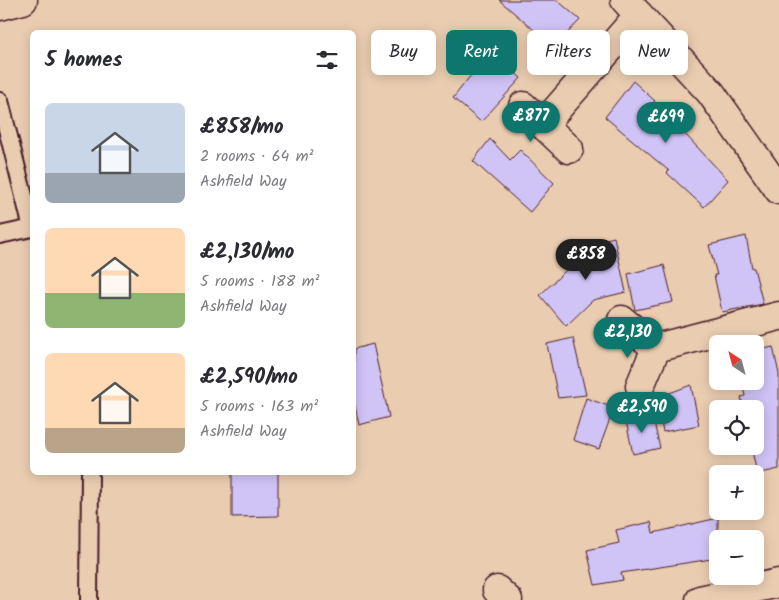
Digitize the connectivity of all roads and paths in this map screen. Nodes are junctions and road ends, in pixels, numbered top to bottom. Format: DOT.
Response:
graph roads {
  1 [pos="23,0"];
  2 [pos="0,6"];
  3 [pos="632,8"];
  4 [pos="0,101"];
  5 [pos="523,106"];
  6 [pos="543,125"];
  7 [pos="569,149"];
  8 [pos="779,190"];
  9 [pos="30,220"];
  10 [pos="30,228"];
  11 [pos="0,235"];
  12 [pos="779,316"];
  13 [pos="622,320"];
  14 [pos="656,348"];
  15 [pos="640,386"];
  16 [pos="90,475"];
  17 [pos="779,583"];
  18 [pos="89,600"];
  19 [pos="700,600"];
  1 -- 2 [label="street"];
  3 -- 6 [label="street"];
  3 -- 8 [label="street"];
  4 -- 9 [label="lane"];
  5 -- 6 [label="street"];
  6 -- 7 [label="street"];
  10 -- 11 [label="lane"];
  12 -- 14 [label="street"];
  13 -- 14 [label="street"];
  14 -- 15 [label="street"];
  16 -- 18 [label="lane"];
  17 -- 19 [label="street"];
}
